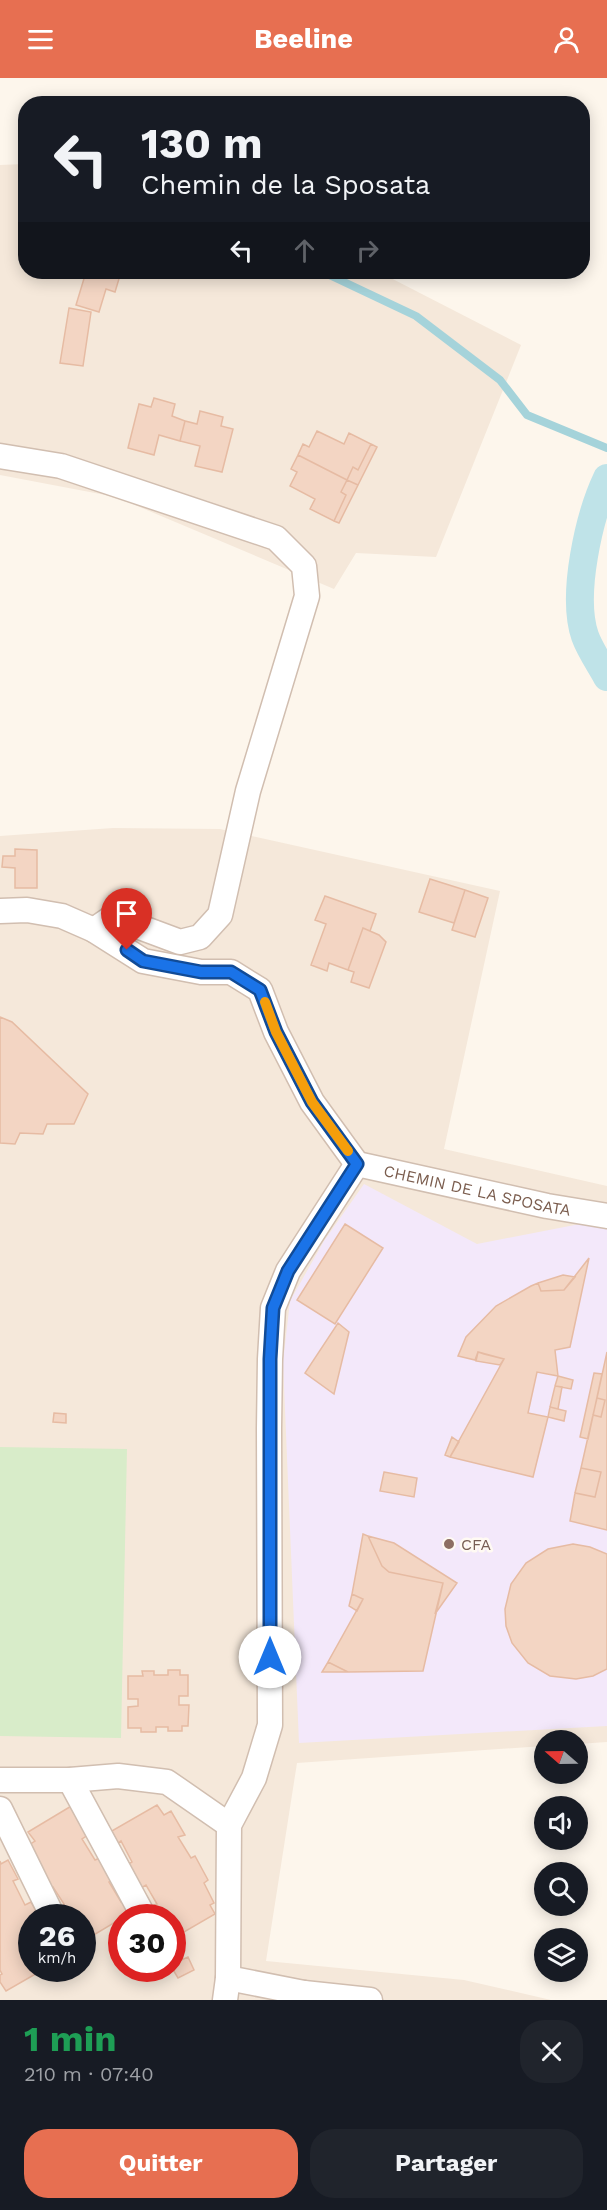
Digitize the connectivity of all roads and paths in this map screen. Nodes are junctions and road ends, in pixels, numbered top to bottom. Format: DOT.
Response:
graph roads {
  1 [pos="0,456"];
  2 [pos="0,911"];
  3 [pos="94,930"];
  4 [pos="357,1164"];
  5 [pos="607,1216"];
  6 [pos="0,1780"];
  7 [pos="70,1780"];
  8 [pos="0,1809"];
  9 [pos="229,1825"];
  10 [pos="47,1904"];
  11 [pos="137,1904"];
  12 [pos="226,1989"];
  13 [pos="299,1996"];
  14 [pos="370,2000"];
  1 -- 3 [label="street"];
  2 -- 3 [label="street"];
  3 -- 4 [label="street"];
  4 -- 5 [label="street, CHEMIN DE LA SPOSATA"];
  4 -- 9 [label="street"];
  6 -- 7 [label="street"];
  7 -- 9 [label="street"];
  7 -- 11 [label="street"];
  8 -- 10 [label="street"];
  9 -- 12 [label="street"];
  12 -- 13 [label="street"];
  13 -- 14 [label="street"];
}
